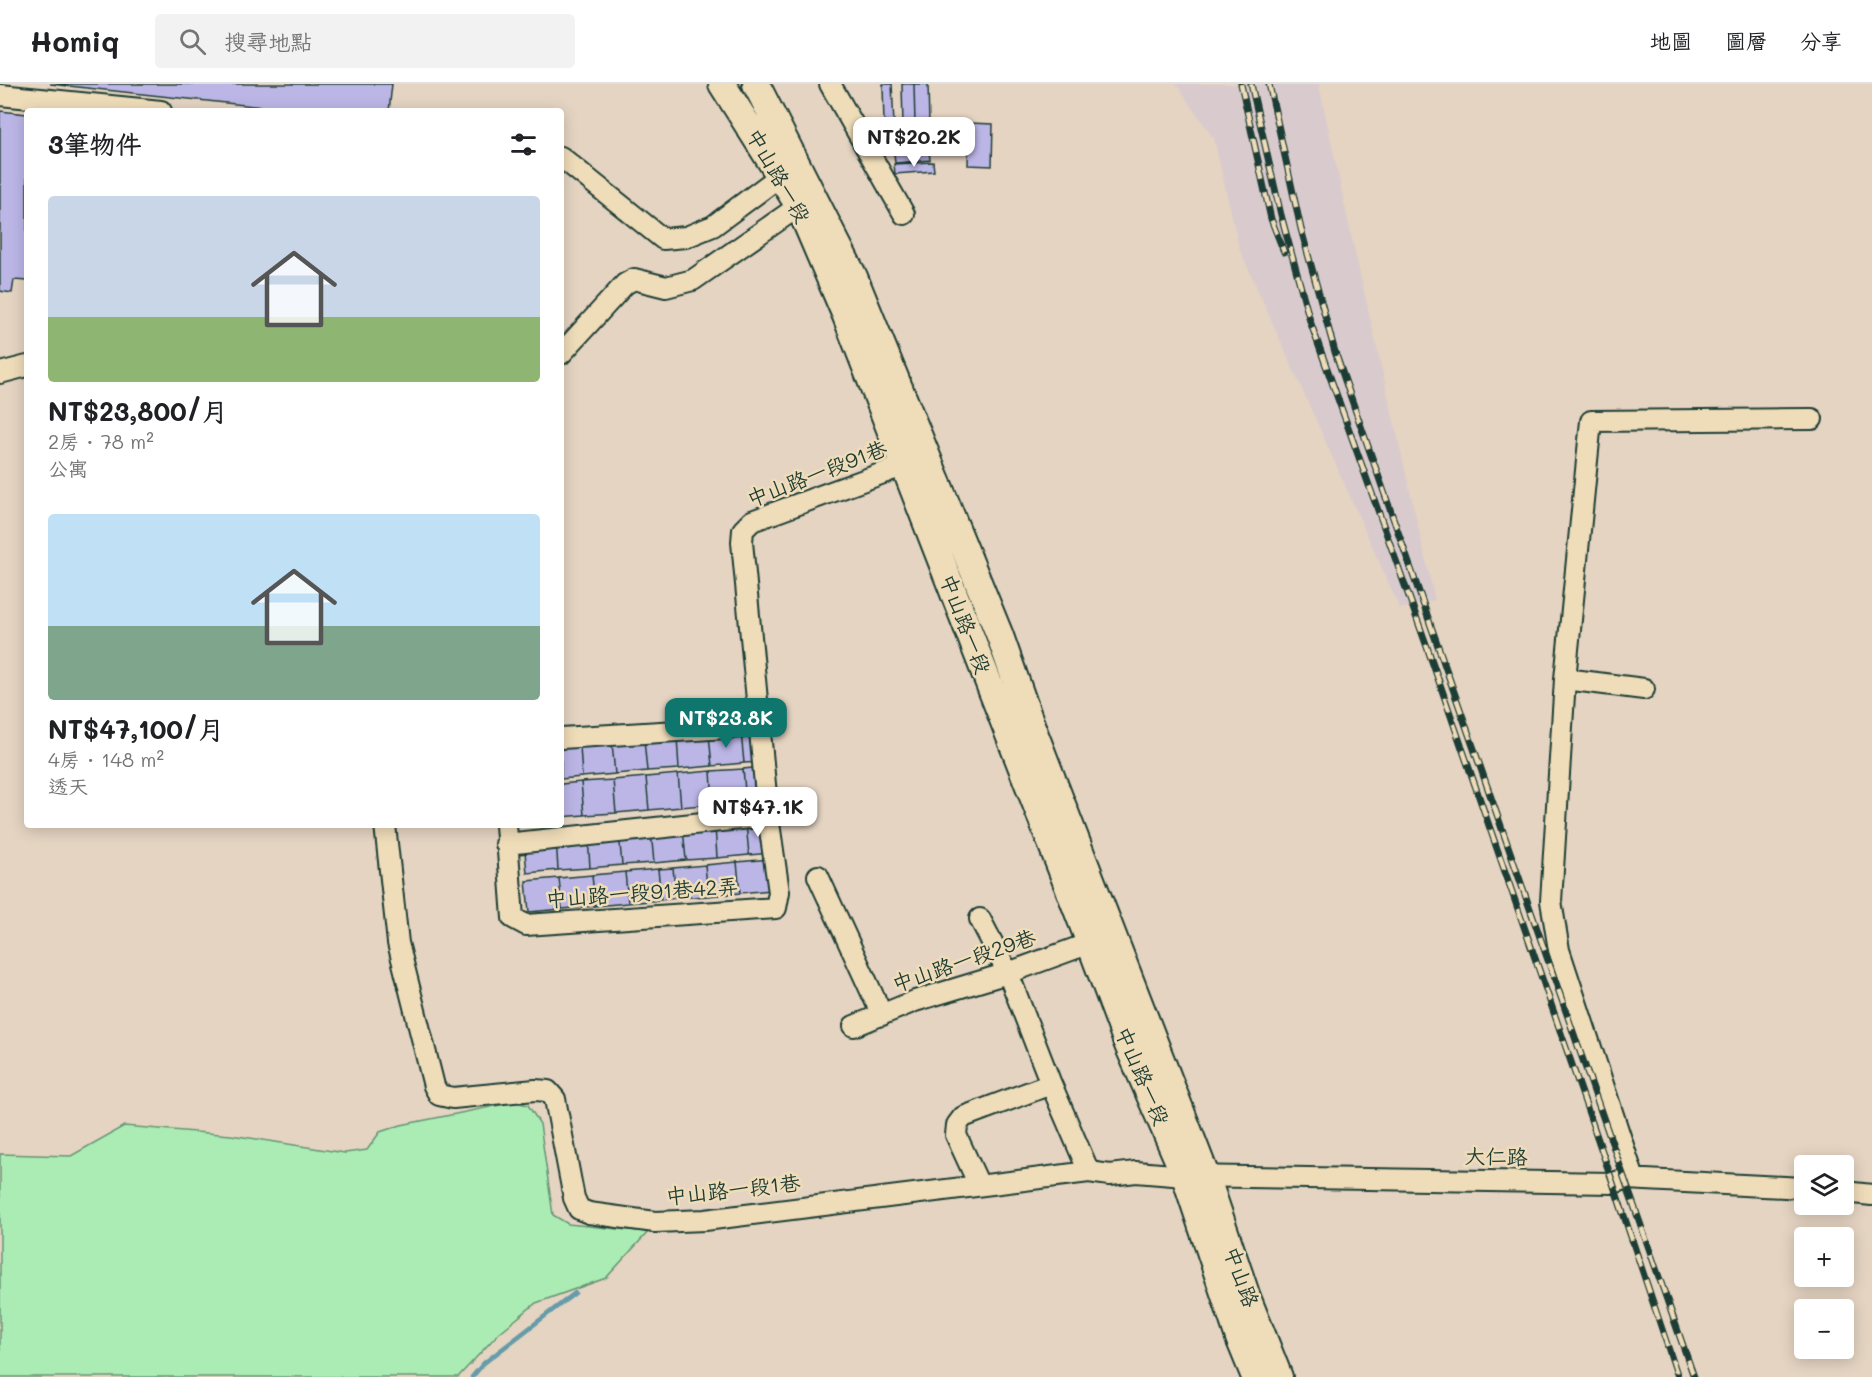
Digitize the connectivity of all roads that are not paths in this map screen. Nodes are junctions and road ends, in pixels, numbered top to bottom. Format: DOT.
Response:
graph roads {
  1 [pos="756,84"];
  2 [pos="830,84"];
  3 [pos="730,87"];
  4 [pos="0,95"];
  5 [pos="131,108"];
  6 [pos="564,159"];
  7 [pos="780,176"];
  8 [pos="799,206"];
  9 [pos="904,214"];
  10 [pos="564,351"];
  11 [pos="24,367"];
  12 [pos="0,372"];
  13 [pos="1812,419"];
  14 [pos="927,456"];
  15 [pos="903,466"];
  16 [pos="1565,679"];
  17 [pos="1644,689"];
  18 [pos="760,726"];
  19 [pos="564,738"];
  20 [pos="768,816"];
  21 [pos="385,828"];
  22 [pos="506,834"];
  23 [pos="818,876"];
  24 [pos="776,908"];
  25 [pos="980,919"];
  26 [pos="1090,943"];
  27 [pos="1008,973"];
  28 [pos="882,1015"];
  29 [pos="854,1026"];
  30 [pos="1051,1084"];
  31 [pos="1089,1172"];
  32 [pos="1196,1176"];
  33 [pos="1634,1179"];
  34 [pos="979,1185"];
  35 [pos="1794,1187"];
  36 [pos="1854,1193"];
  37 [pos="1872,1195"];
  38 [pos="1255,1377"];
  39 [pos="1279,1377"];
  1 -- 14 [label="main road, 中山路一段"];
  2 -- 9 [label="street"];
  3 -- 7 [label="main road, 中山路一段"];
  4 -- 5 [label="street"];
  6 -- 7 [label="street"];
  7 -- 8 [label="main road, 中山路一段"];
  8 -- 10 [label="street"];
  8 -- 15 [label="main road, 中山路一段"];
  11 -- 12 [label="street"];
  13 -- 16 [label="street"];
  14 -- 15 [label="street, 中山路一段91巷"];
  14 -- 32 [label="main road, 中山路一段"];
  15 -- 18 [label="street, 中山路一段91巷"];
  15 -- 26 [label="main road, 中山路一段"];
  16 -- 17 [label="street"];
  16 -- 33 [label="street"];
  18 -- 19 [label="street"];
  18 -- 20 [label="street, 中山路一段91巷"];
  20 -- 22 [label="street"];
  20 -- 24 [label="street, 中山路一段91巷"];
  21 -- 34 [label="street, 中山路一段1巷"];
  22 -- 24 [label="street, 中山路一段91巷42弄"];
  23 -- 28 [label="street"];
  25 -- 27 [label="street"];
  26 -- 27 [label="street, 中山路一段29巷"];
  26 -- 32 [label="main road, 中山路一段"];
  27 -- 28 [label="street, 中山路一段29巷"];
  27 -- 30 [label="street"];
  28 -- 29 [label="street, 中山路一段29巷"];
  30 -- 31 [label="street"];
  30 -- 34 [label="street"];
  31 -- 32 [label="street, 中山路一段1巷"];
  31 -- 34 [label="street, 中山路一段1巷"];
  32 -- 33 [label="street, 大仁路"];
  32 -- 38 [label="main road, 中山路"];
  32 -- 39 [label="main road, 中山路"];
  33 -- 35 [label="street, 大仁路"];
  36 -- 37 [label="street"];
}
